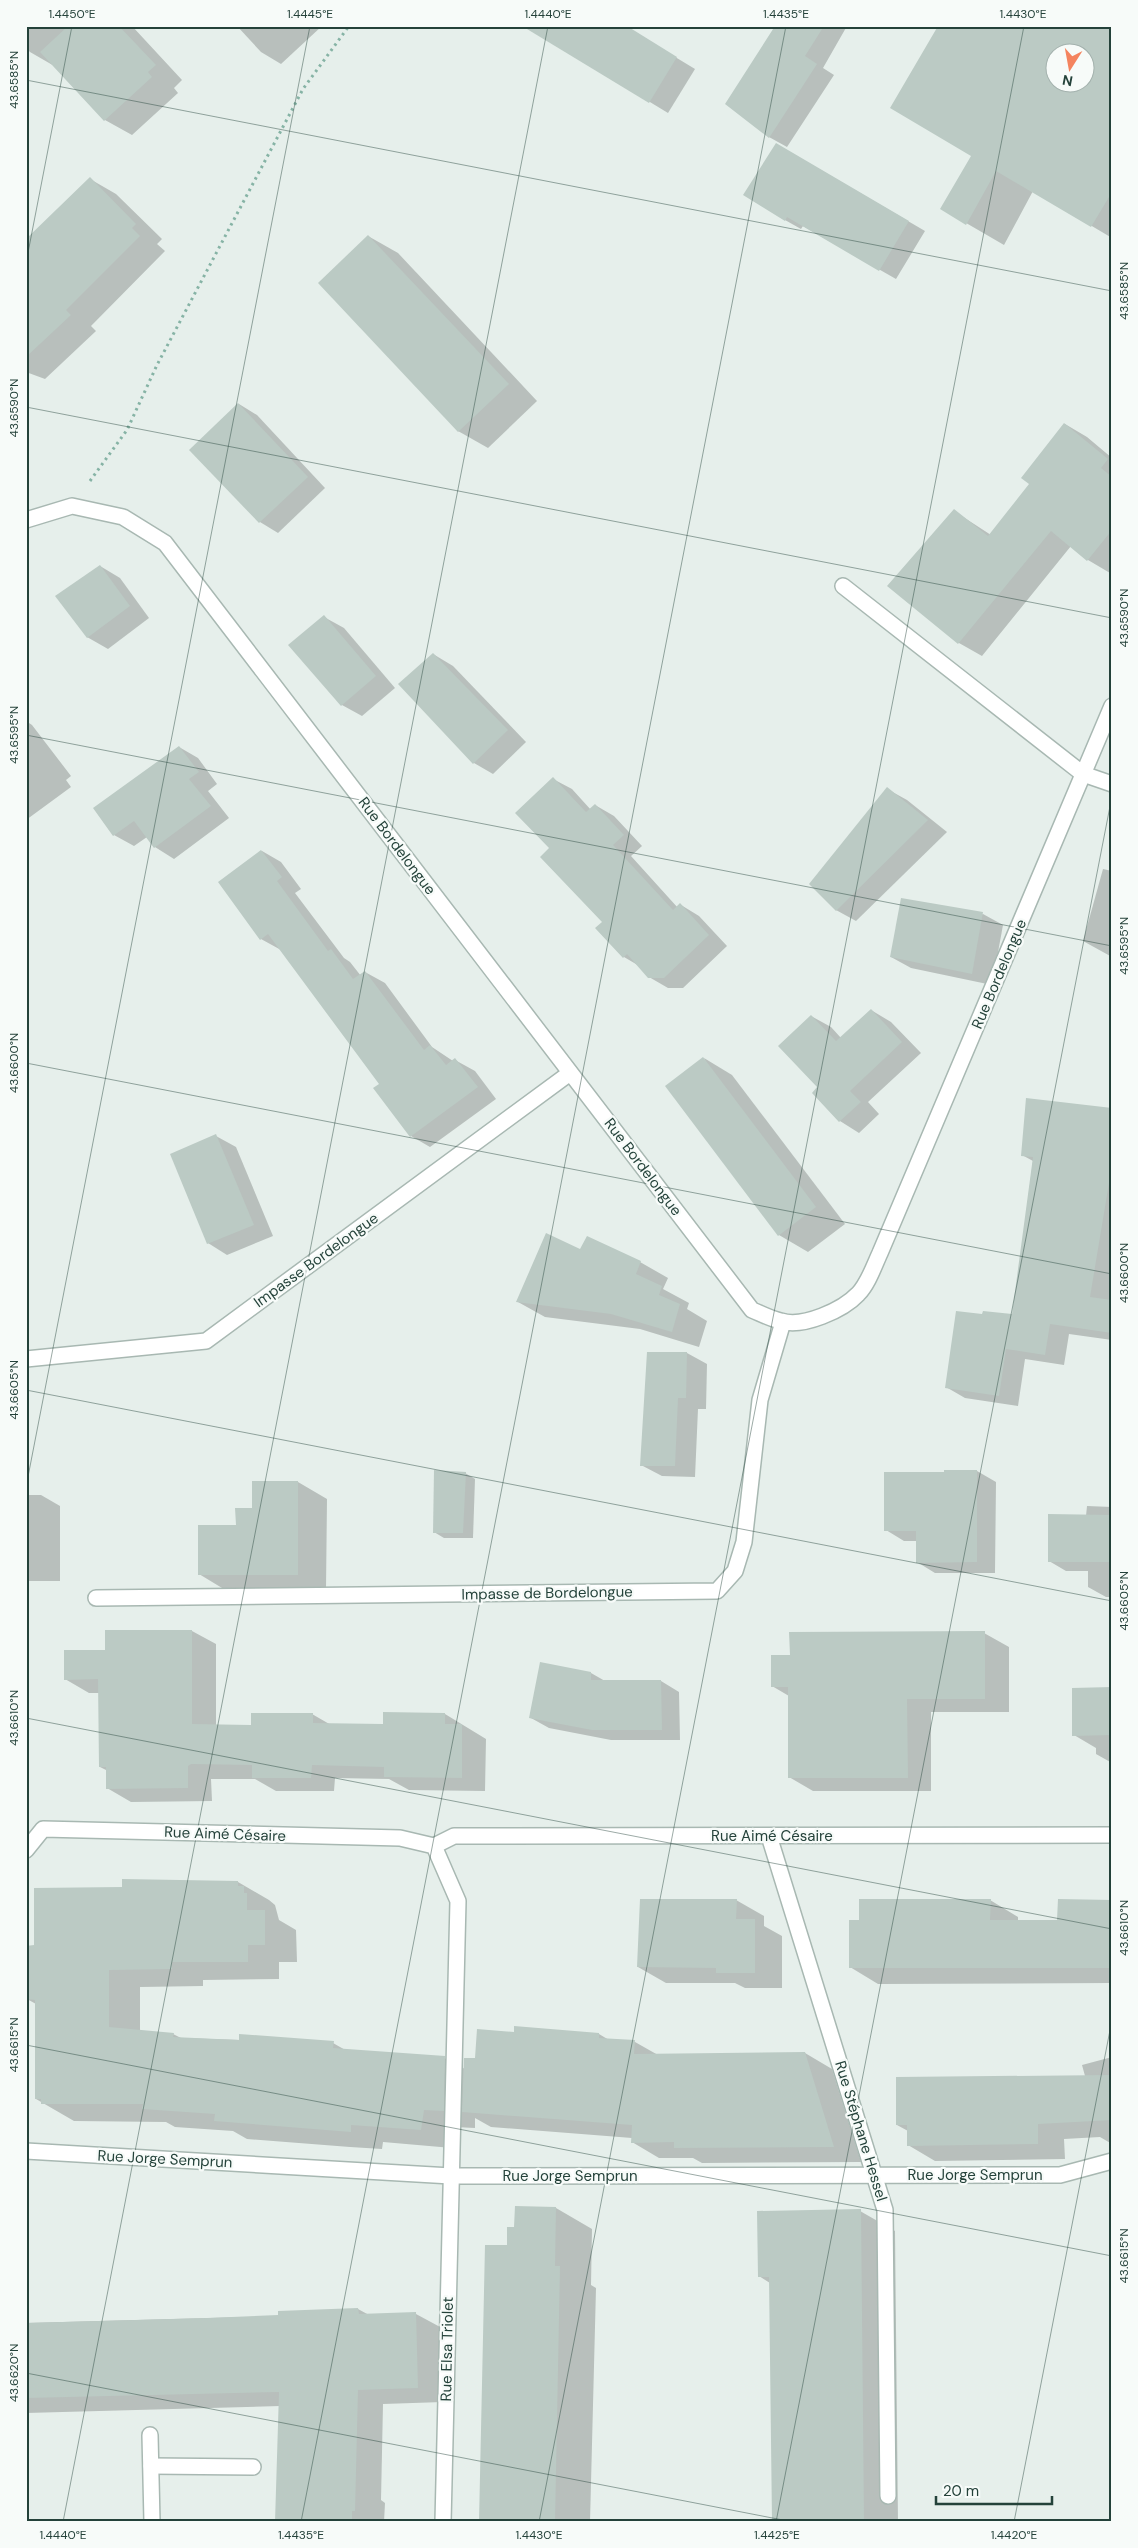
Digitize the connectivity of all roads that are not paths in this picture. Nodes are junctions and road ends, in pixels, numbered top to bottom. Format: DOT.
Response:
graph roads {
  1 [pos="26,520"];
  2 [pos="844,586"];
  3 [pos="1112,706"];
  4 [pos="1083,774"];
  5 [pos="1112,784"];
  6 [pos="570,1073"];
  7 [pos="783,1322"];
  8 [pos="26,1359"];
  9 [pos="96,1598"];
  10 [pos="1112,1835"];
  11 [pos="769,1836"];
  12 [pos="434,1846"];
  13 [pos="26,1850"];
  14 [pos="26,2151"];
  15 [pos="1112,2160"];
  16 [pos="451,2176"];
  17 [pos="875,2176"];
  18 [pos="150,2435"];
  19 [pos="151,2466"];
  20 [pos="253,2467"];
  21 [pos="888,2496"];
  22 [pos="152,2522"];
  23 [pos="443,2522"];
  1 -- 6 [label="street, Rue Bordelongue"];
  2 -- 4 [label="street"];
  3 -- 4 [label="street, Rue Bordelongue"];
  4 -- 5 [label="street"];
  4 -- 7 [label="street, Rue Bordelongue"];
  6 -- 7 [label="street, Rue Bordelongue"];
  6 -- 8 [label="street, Impasse Bordelongue"];
  7 -- 9 [label="street, Impasse de Bordelongue"];
  10 -- 11 [label="street, Rue Aimé Césaire"];
  11 -- 12 [label="street, Rue Aimé Césaire"];
  11 -- 17 [label="street, Rue Stéphane Hessel"];
  12 -- 13 [label="street, Rue Aimé Césaire"];
  12 -- 16 [label="street"];
  14 -- 16 [label="street, Rue Jorge Semprun"];
  15 -- 17 [label="street, Rue Jorge Semprun"];
  16 -- 17 [label="street, Rue Jorge Semprun"];
  16 -- 23 [label="street, Rue Elsa Triolet"];
  17 -- 21 [label="street, Rue Stéphane Hessel"];
  18 -- 19 [label="street"];
  19 -- 20 [label="street"];
  19 -- 22 [label="street"];
}
